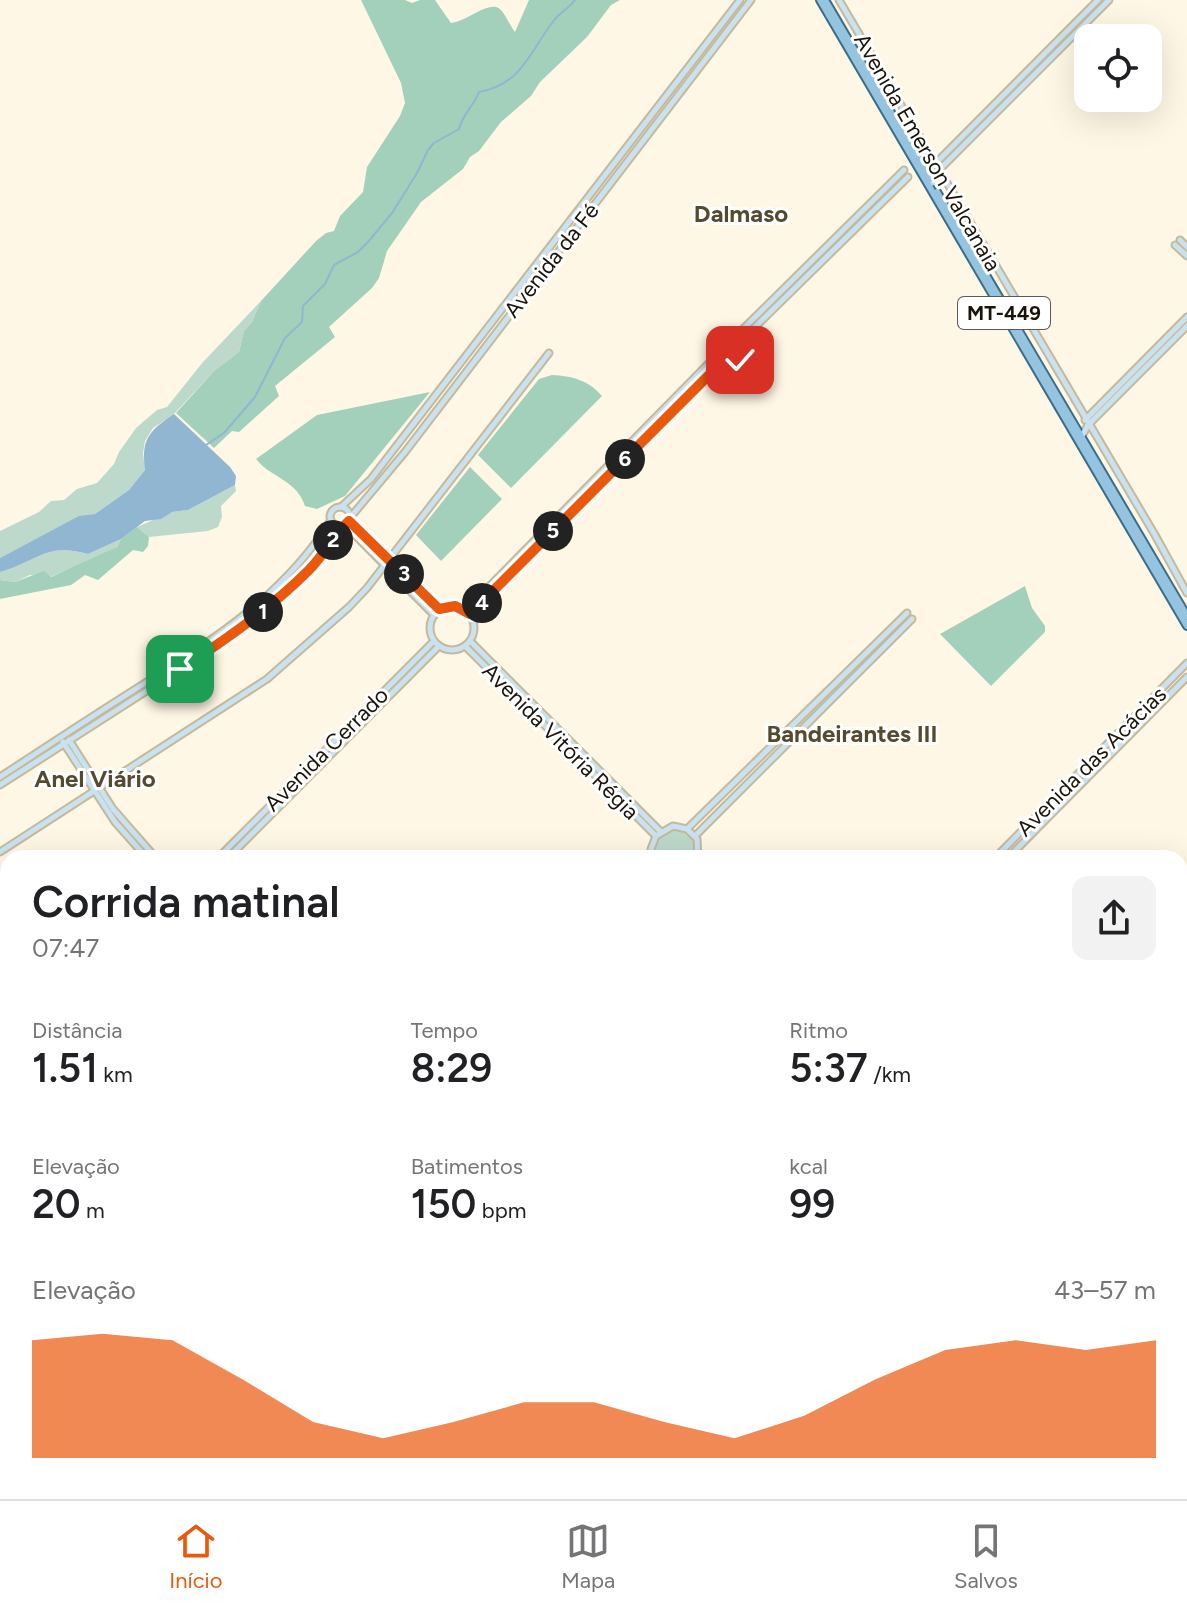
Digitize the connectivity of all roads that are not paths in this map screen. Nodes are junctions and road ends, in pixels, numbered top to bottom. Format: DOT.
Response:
graph roads {
  1 [pos="740,0"];
  2 [pos="751,0"];
  3 [pos="822,0"];
  4 [pos="839,0"];
  5 [pos="1098,0"];
  6 [pos="1109,0"];
  7 [pos="923,167"];
  8 [pos="937,167"];
  9 [pos="904,170"];
  10 [pos="908,177"];
  11 [pos="932,183"];
  12 [pos="1187,247"];
  13 [pos="1187,256"];
  14 [pos="1187,317"];
  15 [pos="1187,326"];
  16 [pos="739,333"];
  17 [pos="746,342"];
  18 [pos="549,353"];
  19 [pos="718,354"];
  20 [pos="724,360"];
  21 [pos="1073,421"];
  22 [pos="1087,422"];
  23 [pos="1082,436"];
  24 [pos="341,507"];
  25 [pos="331,520"];
  26 [pos="347,523"];
  27 [pos="1152,529"];
  28 [pos="1137,531"];
  29 [pos="1144,542"];
  30 [pos="387,561"];
  31 [pos="1187,593"];
  32 [pos="436,612"];
  33 [pos="468,612"];
  34 [pos="907,613"];
  35 [pos="1187,616"];
  36 [pos="912,619"];
  37 [pos="1187,626"];
  38 [pos="434,641"];
  39 [pos="468,644"];
  40 [pos="439,646"];
  41 [pos="1187,663"];
  42 [pos="1187,677"];
  43 [pos="65,739"];
  44 [pos="0,777"];
  45 [pos="0,785"];
  46 [pos="96,790"];
  47 [pos="687,829"];
  48 [pos="658,833"];
  49 [pos="695,836"];
  50 [pos="3,850"];
  51 [pos="139,850"];
  52 [pos="149,850"];
  53 [pos="226,850"];
  54 [pos="236,850"];
  55 [pos="651,850"];
  56 [pos="699,850"];
  57 [pos="1003,850"];
  58 [pos="1016,850"];
  1 -- 24 [label="street, Avenida da Fé"];
  2 -- 26 [label="street, Avenida da Fé"];
  3 -- 7 [label="main road, MT-449"];
  3 -- 37 [label="main road, MT-449"];
  4 -- 8 [label="street, Avenida Emerson Valcanaia"];
  5 -- 8 [label="street"];
  6 -- 8 [label="street"];
  7 -- 8 [label="street"];
  7 -- 11 [label="main road, MT-449"];
  8 -- 11 [label="street"];
  8 -- 22 [label="street, Avenida Emerson Valcanaia"];
  9 -- 16 [label="street"];
  10 -- 17 [label="street"];
  11 -- 21 [label="main road, MT-449"];
  12 -- 13 [label="street"];
  14 -- 22 [label="street"];
  15 -- 22 [label="street"];
  16 -- 17 [label="street"];
  16 -- 19 [label="street"];
  17 -- 20 [label="street"];
  18 -- 30 [label="street"];
  19 -- 20 [label="street"];
  19 -- 33 [label="street"];
  20 -- 33 [label="street"];
  21 -- 22 [label="street"];
  21 -- 23 [label="main road, MT-449"];
  22 -- 23 [label="street"];
  22 -- 27 [label="street, Avenida Emerson Valcanaia"];
  23 -- 28 [label="main road, MT-449"];
  24 -- 25 [label="street"];
  24 -- 26 [label="street"];
  25 -- 26 [label="street"];
  25 -- 43 [label="street, Avenida da Fé"];
  26 -- 30 [label="street"];
  26 -- 43 [label="street, Avenida da Fé"];
  27 -- 28 [label="street"];
  27 -- 29 [label="street"];
  27 -- 31 [label="street, Avenida Emerson Valcanaia"];
  28 -- 29 [label="main road, MT-449"];
  29 -- 35 [label="main road, MT-449"];
  30 -- 32 [label="street"];
  30 -- 46 [label="street"];
  32 -- 33 [label="street"];
  32 -- 38 [label="street"];
  33 -- 39 [label="street"];
  34 -- 47 [label="street"];
  36 -- 49 [label="street"];
  38 -- 40 [label="street"];
  38 -- 53 [label="street, Avenida Cerrado"];
  39 -- 40 [label="street"];
  39 -- 48 [label="street, Avenida Vitória Régia"];
  40 -- 54 [label="street, Avenida Cerrado"];
  41 -- 57 [label="street, Avenida das Acácias"];
  42 -- 58 [label="street, Avenida das Acácias"];
  43 -- 44 [label="street, Avenida da Fé"];
  43 -- 45 [label="street, Avenida da Fé"];
  43 -- 46 [label="street"];
  46 -- 50 [label="street"];
  46 -- 51 [label="street"];
  46 -- 52 [label="street"];
  47 -- 48 [label="street"];
  47 -- 49 [label="street"];
  48 -- 55 [label="street"];
  49 -- 56 [label="street"];
}
